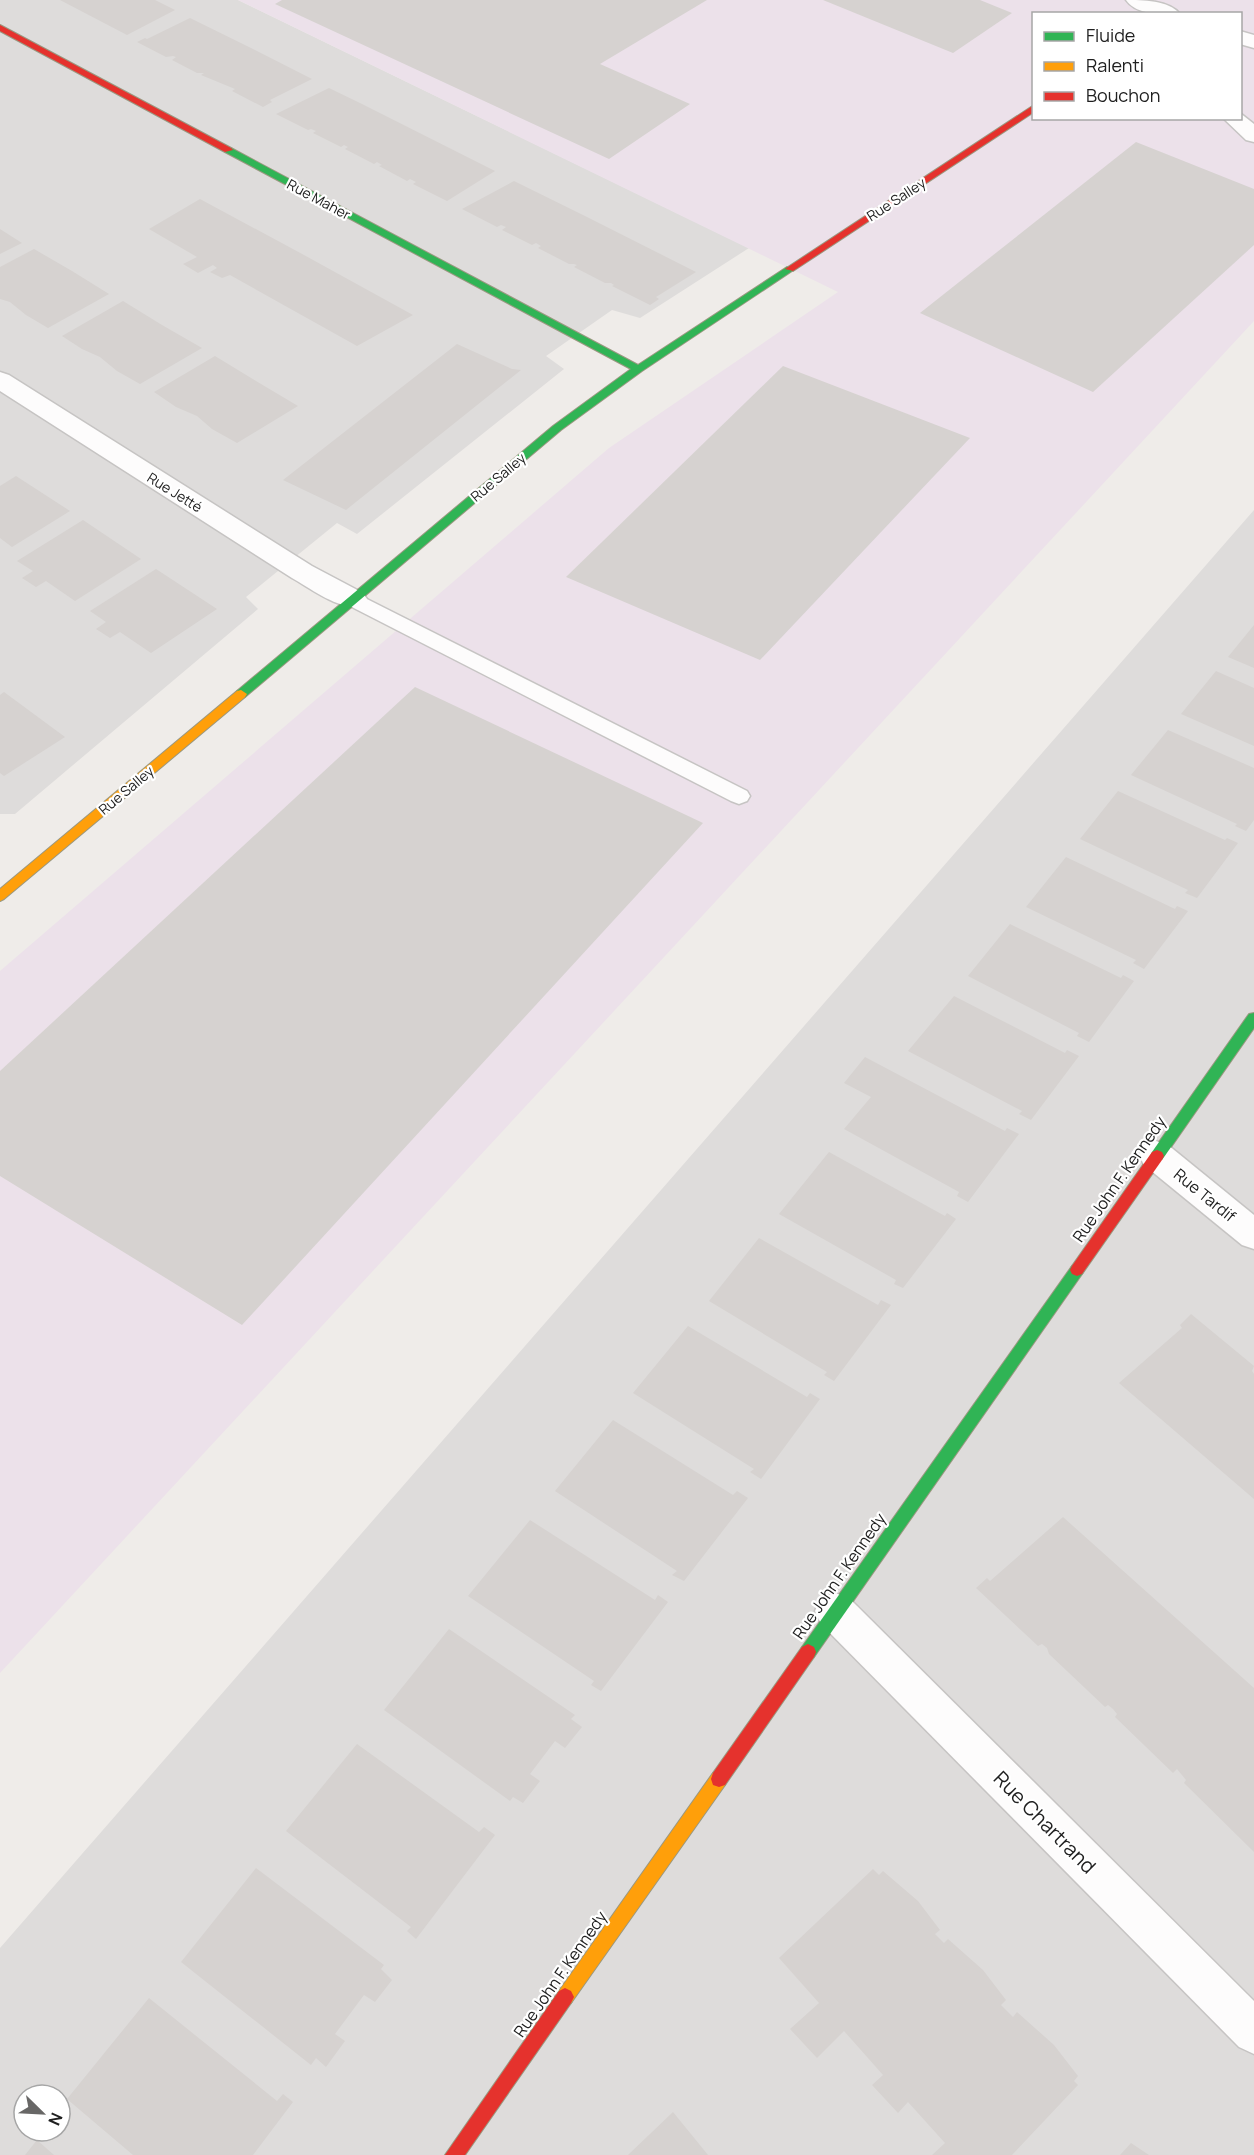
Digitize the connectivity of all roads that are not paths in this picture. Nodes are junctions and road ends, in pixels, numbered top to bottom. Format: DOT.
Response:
graph roads {
  1 [pos="1136,0"];
  2 [pos="1165,12"];
  3 [pos="0,28"];
  4 [pos="1032,109"];
  5 [pos="1236,120"];
  6 [pos="1254,135"];
  7 [pos="638,369"];
  8 [pos="0,380"];
  9 [pos="353,599"];
  10 [pos="739,796"];
  11 [pos="2,892"];
  12 [pos="1254,1018"];
  13 [pos="1156,1155"];
  14 [pos="1254,1235"];
  15 [pos="835,1611"];
  16 [pos="1254,2032"];
  17 [pos="454,2155"];
  1 -- 2 [label="street"];
  3 -- 7 [label="street, Rue Maher"];
  4 -- 7 [label="street, Rue Salley"];
  5 -- 6 [label="street"];
  7 -- 9 [label="street, Rue Salley"];
  8 -- 9 [label="street, Rue Jetté"];
  9 -- 10 [label="lane"];
  9 -- 11 [label="street, Rue Salley"];
  12 -- 13 [label="street, Rue John F. Kennedy"];
  13 -- 14 [label="street, Rue Tardif"];
  13 -- 15 [label="street, Rue John F. Kennedy"];
  15 -- 16 [label="street, Rue Chartrand"];
  15 -- 17 [label="street, Rue John F. Kennedy"];
}
